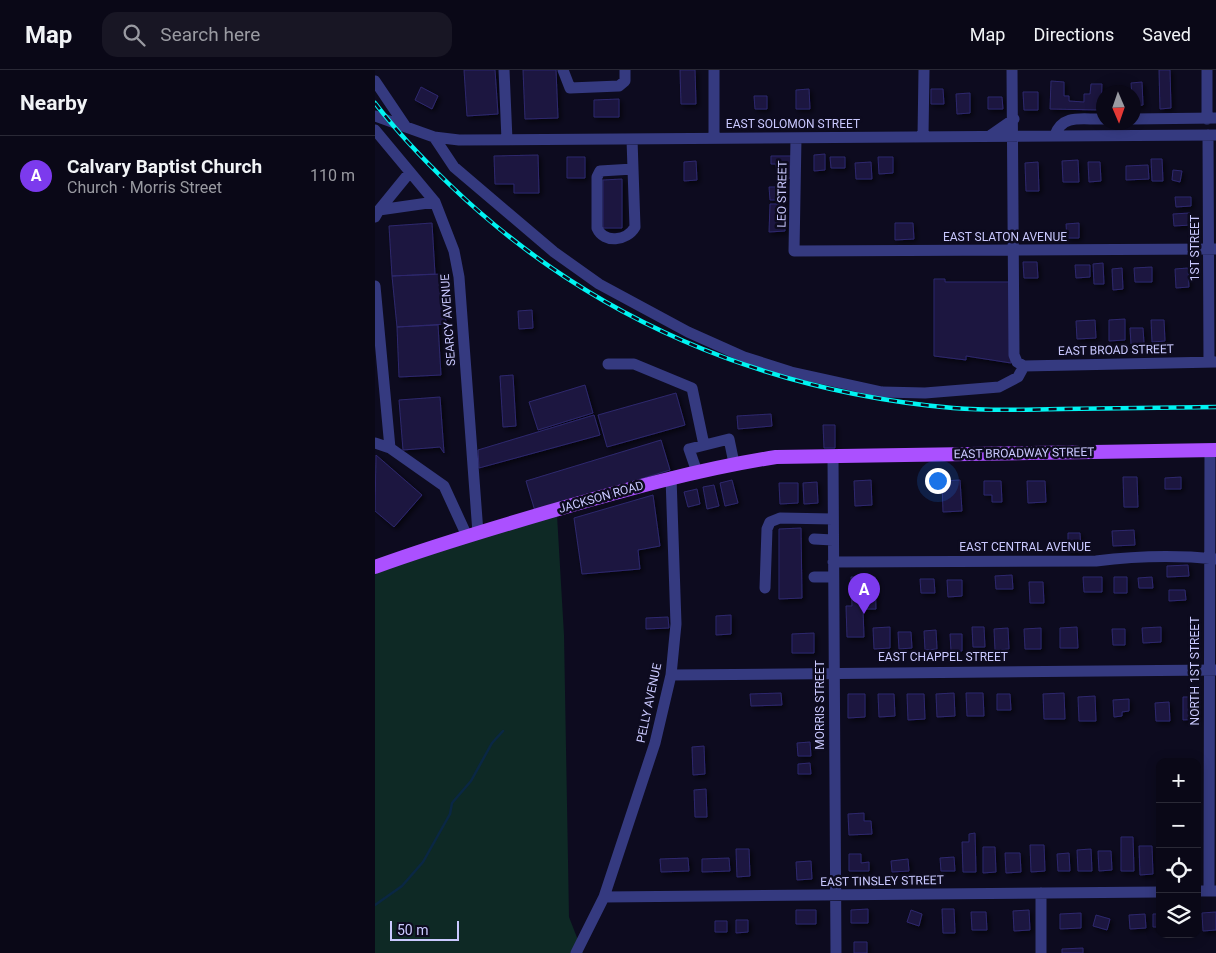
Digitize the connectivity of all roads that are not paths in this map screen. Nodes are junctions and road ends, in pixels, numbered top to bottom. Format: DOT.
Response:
graph roads {
  1 [pos="504,70"];
  2 [pos="563,70"];
  3 [pos="625,70"];
  4 [pos="714,70"];
  5 [pos="923,70"];
  6 [pos="1012,70"];
  7 [pos="1207,70"];
  8 [pos="375,81"];
  9 [pos="375,116"];
  10 [pos="1212,118"];
  11 [pos="1013,119"];
  12 [pos="1141,119"];
  13 [pos="1096,120"];
  14 [pos="406,127"];
  15 [pos="1096,128"];
  16 [pos="375,130"];
  17 [pos="991,135"];
  18 [pos="1014,135"];
  19 [pos="1055,135"];
  20 [pos="1094,135"];
  21 [pos="1212,135"];
  22 [pos="923,136"];
  23 [pos="434,137"];
  24 [pos="714,138"];
  25 [pos="796,138"];
  26 [pos="632,139"];
  27 [pos="507,140"];
  28 [pos="633,168"];
  29 [pos="410,172"];
  30 [pos="435,202"];
  31 [pos="1212,204"];
  32 [pos="377,214"];
  33 [pos="1212,249"];
  34 [pos="794,251"];
  35 [pos="1014,252"];
  36 [pos="375,286"];
  37 [pos="379,345"];
  38 [pos="1212,362"];
  39 [pos="608,364"];
  40 [pos="1021,364"];
  41 [pos="375,443"];
  42 [pos="704,445"];
  43 [pos="390,448"];
  44 [pos="1213,450"];
  45 [pos="833,456"];
  46 [pos="734,463"];
  47 [pos="697,472"];
  48 [pos="671,478"];
  49 [pos="833,519"];
  50 [pos="473,535"];
  51 [pos="814,539"];
  52 [pos="833,540"];
  53 [pos="1213,558"];
  54 [pos="833,562"];
  55 [pos="375,567"];
  56 [pos="814,577"];
  57 [pos="833,577"];
  58 [pos="765,588"];
  59 [pos="1212,670"];
  60 [pos="833,672"];
  61 [pos="671,675"];
  62 [pos="1207,891"];
  63 [pos="1156,892"];
  64 [pos="1041,893"];
  65 [pos="835,895"];
  66 [pos="604,897"];
  67 [pos="576,953"];
  68 [pos="836,953"];
  69 [pos="1041,953"];
  1 -- 27 [label="street"];
  2 -- 3 [label="street"];
  4 -- 24 [label="street"];
  5 -- 22 [label="street"];
  6 -- 11 [label="street"];
  7 -- 10 [label="street"];
  8 -- 14 [label="street"];
  9 -- 14 [label="street, EAST SOLOMON STREET"];
  10 -- 12 [label="street"];
  11 -- 17 [label="street"];
  11 -- 18 [label="street"];
  13 -- 19 [label="street"];
  14 -- 23 [label="street, EAST SOLOMON STREET"];
  15 -- 20 [label="street"];
  16 -- 29 [label="street, SEARCY AVENUE"];
  17 -- 18 [label="street, EAST SOLOMON STREET"];
  17 -- 22 [label="street, EAST SOLOMON STREET"];
  18 -- 19 [label="street, EAST SOLOMON STREET"];
  18 -- 35 [label="street"];
  19 -- 20 [label="street, EAST SOLOMON STREET"];
  20 -- 21 [label="street, EAST SOLOMON STREET"];
  21 -- 31 [label="street, 1ST STREET"];
  22 -- 25 [label="street, EAST SOLOMON STREET"];
  23 -- 27 [label="street, EAST SOLOMON STREET"];
  23 -- 40 [label="street"];
  24 -- 25 [label="street, EAST SOLOMON STREET"];
  24 -- 26 [label="street, EAST SOLOMON STREET"];
  25 -- 34 [label="street, LEO STREET"];
  26 -- 27 [label="street, EAST SOLOMON STREET"];
  26 -- 28 [label="street"];
  28 -- 28 [label="street"];
  29 -- 30 [label="street, SEARCY AVENUE"];
  29 -- 32 [label="street"];
  30 -- 32 [label="street"];
  30 -- 50 [label="street, SEARCY AVENUE"];
  31 -- 33 [label="street, 1ST STREET"];
  33 -- 35 [label="street, EAST SLATON AVENUE"];
  33 -- 38 [label="street, 1ST STREET"];
  34 -- 35 [label="street, EAST SLATON AVENUE"];
  35 -- 40 [label="street"];
  36 -- 37 [label="street"];
  37 -- 43 [label="street"];
  38 -- 40 [label="street, EAST BROAD STREET"];
  39 -- 42 [label="street"];
  41 -- 43 [label="street"];
  42 -- 46 [label="street"];
  42 -- 47 [label="street"];
  43 -- 50 [label="street"];
  44 -- 45 [label="main road, EAST BROADWAY STREET"];
  44 -- 53 [label="street, NORTH 1ST STREET"];
  45 -- 46 [label="main road, JACKSON ROAD"];
  45 -- 49 [label="street, MORRIS STREET"];
  46 -- 47 [label="main road, JACKSON ROAD"];
  47 -- 48 [label="main road, JACKSON ROAD"];
  48 -- 50 [label="main road, JACKSON ROAD"];
  48 -- 61 [label="street, PELLY AVENUE"];
  49 -- 52 [label="street, MORRIS STREET"];
  49 -- 58 [label="street"];
  50 -- 55 [label="main road, JACKSON ROAD"];
  51 -- 52 [label="street"];
  52 -- 54 [label="street, MORRIS STREET"];
  53 -- 54 [label="street, EAST CENTRAL AVENUE"];
  53 -- 59 [label="street, NORTH 1ST STREET"];
  54 -- 57 [label="street, MORRIS STREET"];
  56 -- 57 [label="street"];
  57 -- 60 [label="street, MORRIS STREET"];
  59 -- 60 [label="street, EAST CHAPPEL STREET"];
  59 -- 62 [label="street, NORTH 1ST STREET"];
  60 -- 61 [label="street, EAST CHAPPEL STREET"];
  60 -- 65 [label="street, MORRIS STREET"];
  61 -- 66 [label="street, PELLY AVENUE"];
  63 -- 64 [label="street, EAST TINSLEY STREET"];
  64 -- 65 [label="street, EAST TINSLEY STREET"];
  64 -- 69 [label="street"];
  65 -- 66 [label="street, EAST TINSLEY STREET"];
  65 -- 68 [label="street, MORRIS STREET"];
  66 -- 67 [label="street, PELLY AVENUE"];
}
